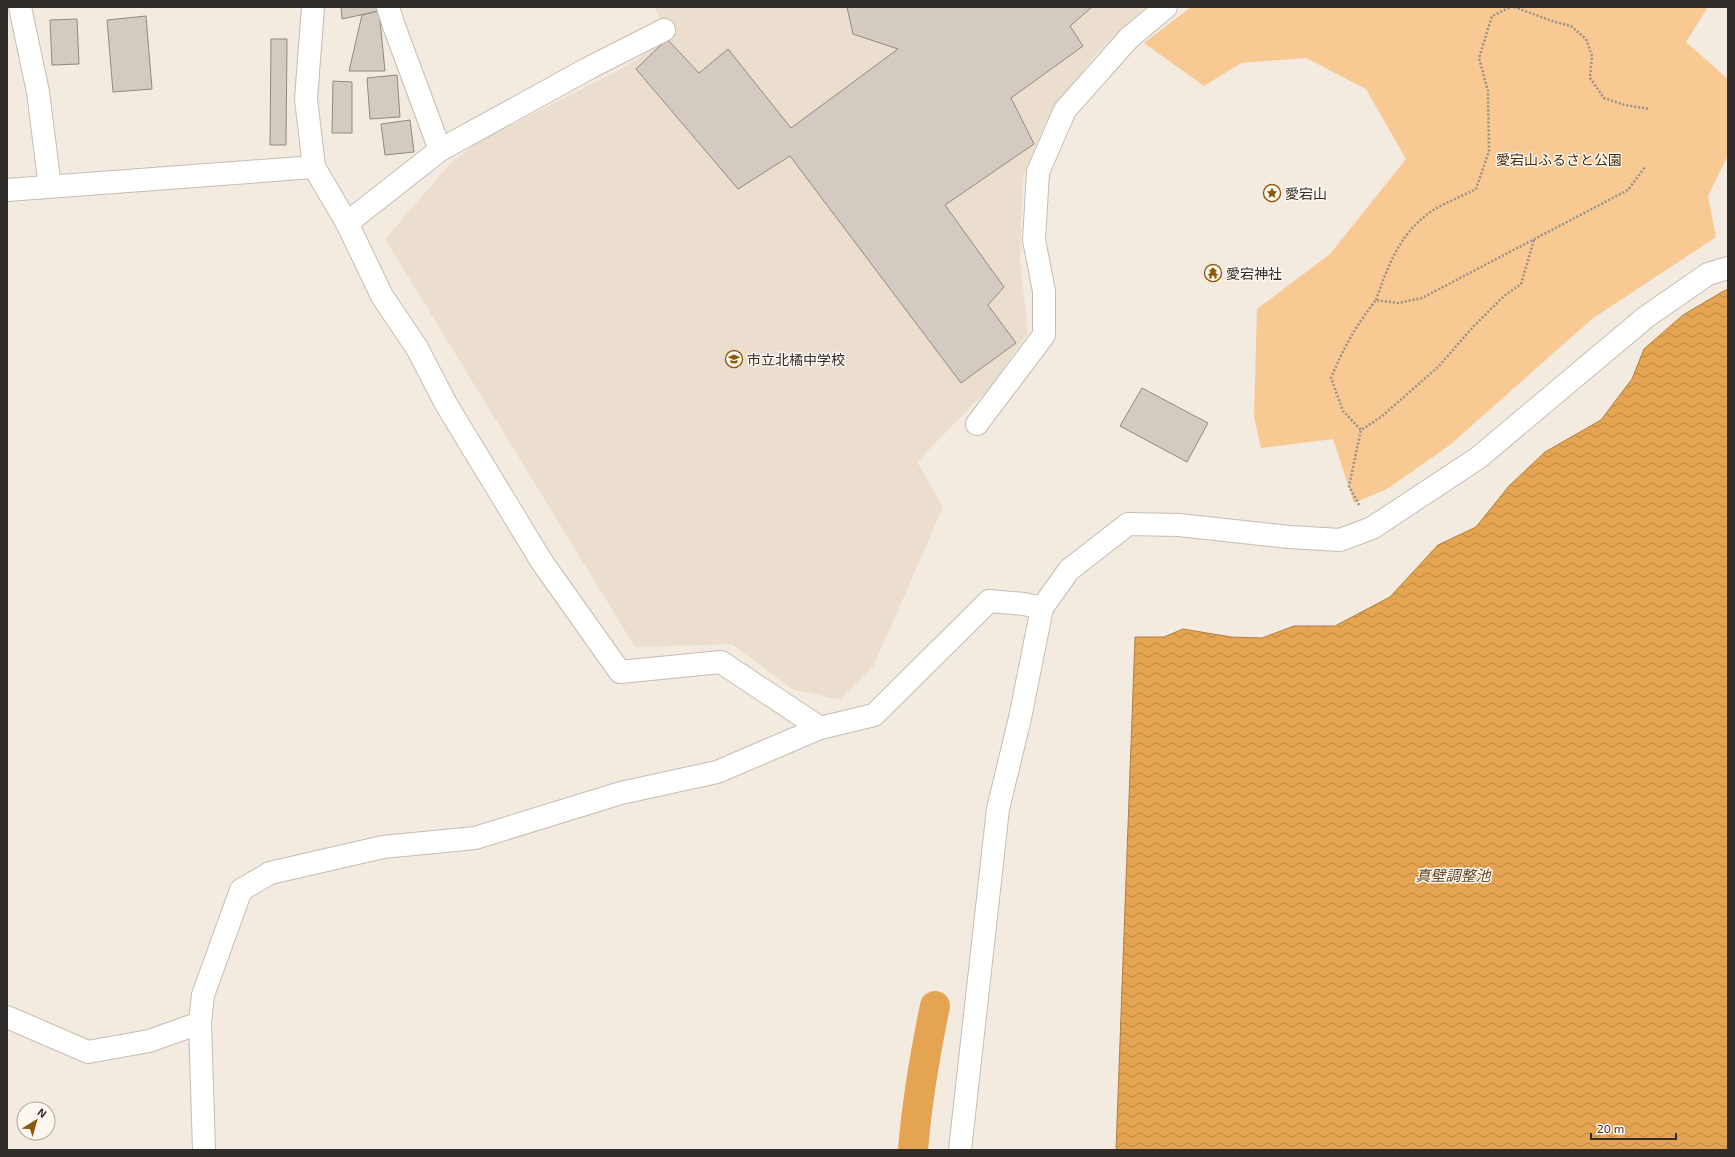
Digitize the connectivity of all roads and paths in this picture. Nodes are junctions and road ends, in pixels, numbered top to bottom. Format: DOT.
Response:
graph roads {
  1 [pos="20,7"];
  2 [pos="312,7"];
  3 [pos="388,7"];
  4 [pos="1166,7"];
  5 [pos="1512,7"];
  6 [pos="664,30"];
  7 [pos="1649,109"];
  8 [pos="440,150"];
  9 [pos="314,167"];
  10 [pos="1645,167"];
  11 [pos="50,187"];
  12 [pos="7,190"];
  13 [pos="347,223"];
  14 [pos="1534,240"];
  15 [pos="1728,268"];
  16 [pos="1376,300"];
  17 [pos="977,424"];
  18 [pos="1361,430"];
  19 [pos="1372,528"];
  20 [pos="1042,608"];
  21 [pos="820,728"];
  22 [pos="7,1017"];
  23 [pos="200,1023"];
  24 [pos="204,1150"];
  25 [pos="960,1150"];
  1 -- 11 [label="street"];
  2 -- 9 [label="street"];
  3 -- 8 [label="street"];
  4 -- 17 [label="street"];
  5 -- 7 [label="path"];
  5 -- 16 [label="path"];
  6 -- 8 [label="street"];
  8 -- 13 [label="street"];
  9 -- 11 [label="street"];
  9 -- 13 [label="street"];
  10 -- 14 [label="path"];
  11 -- 12 [label="street"];
  13 -- 21 [label="street"];
  14 -- 16 [label="path"];
  14 -- 18 [label="path"];
  15 -- 19 [label="street"];
  16 -- 18 [label="path"];
  18 -- 19 [label="path"];
  19 -- 20 [label="street"];
  20 -- 21 [label="street"];
  20 -- 25 [label="street"];
  21 -- 23 [label="street"];
  22 -- 23 [label="street"];
  23 -- 24 [label="street"];
}
